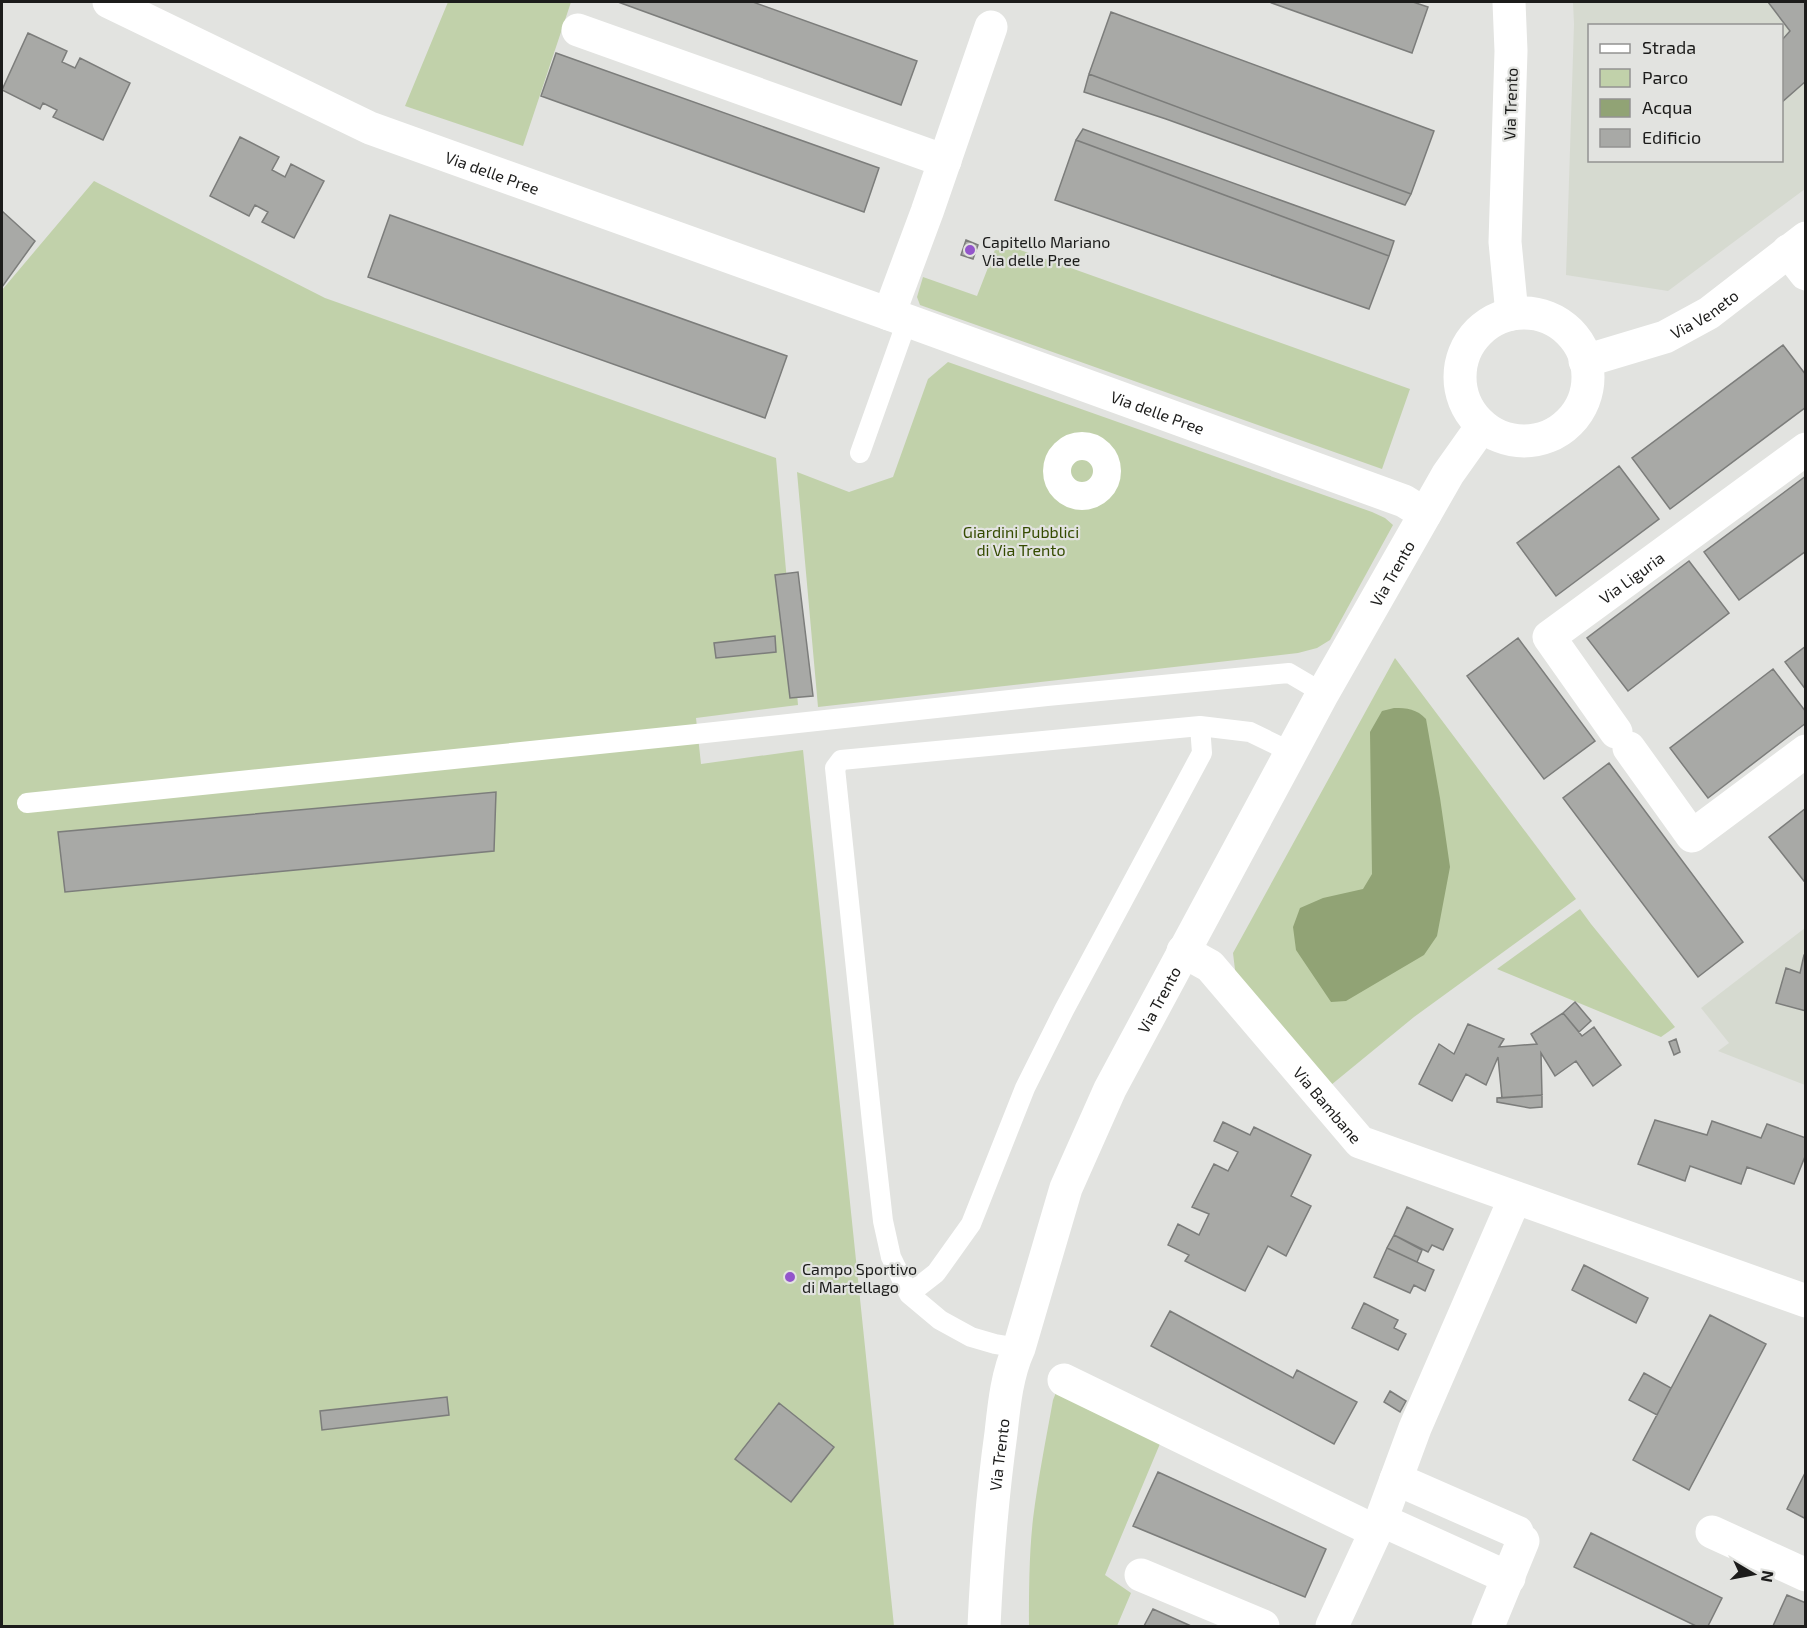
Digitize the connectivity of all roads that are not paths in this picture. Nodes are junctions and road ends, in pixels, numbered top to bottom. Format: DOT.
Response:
graph roads {
  1 [pos="109,2"];
  2 [pos="1509,2"];
  3 [pos="991,27"];
  4 [pos="578,30"];
  5 [pos="945,161"];
  6 [pos="1800,254"];
  7 [pos="1512,314"];
  8 [pos="898,317"];
  9 [pos="1586,361"];
  10 [pos="1482,426"];
  11 [pos="1806,449"];
  12 [pos="860,453"];
  13 [pos="1425,514"];
  14 [pos="1323,693"];
  15 [pos="1200,726"];
  16 [pos="1806,751"];
  17 [pos="1291,752"];
  18 [pos="27,803"];
  19 [pos="1183,951"];
  20 [pos="1515,1198"];
  21 [pos="909,1294"];
  22 [pos="1806,1301"];
  23 [pos="1019,1348"];
  24 [pos="1064,1380"];
  25 [pos="1396,1479"];
  26 [pos="1378,1525"];
  27 [pos="1712,1532"];
  28 [pos="1140,1575"];
  29 [pos="1806,1575"];
  30 [pos="1509,1578"];
  31 [pos="984,1626"];
  32 [pos="1263,1626"];
  33 [pos="1332,1626"];
  34 [pos="1488,1626"];
  1 -- 8 [label="street, Via delle Pree"];
  2 -- 7 [label="street, Via Trento"];
  3 -- 5 [label="street"];
  4 -- 5 [label="street"];
  5 -- 8 [label="street"];
  6 -- 9 [label="street, Via Veneto"];
  7 -- 9 [label="street"];
  7 -- 10 [label="street"];
  8 -- 12 [label="lane"];
  8 -- 13 [label="street, Via delle Pree"];
  9 -- 10 [label="street"];
  10 -- 13 [label="street, Via Trento"];
  11 -- 16 [label="street, Via Liguria"];
  13 -- 14 [label="street, Via Trento"];
  14 -- 17 [label="street, Via Trento"];
  14 -- 18 [label="lane"];
  15 -- 17 [label="lane"];
  15 -- 21 [label="lane"];
  15 -- 21 [label="lane"];
  17 -- 19 [label="street, Via Trento"];
  19 -- 20 [label="street, Via Bambane"];
  19 -- 23 [label="street, Via Trento"];
  20 -- 22 [label="street, Via Bambane"];
  20 -- 25 [label="street"];
  21 -- 23 [label="lane"];
  23 -- 31 [label="street, Via Trento"];
  24 -- 26 [label="street"];
  25 -- 26 [label="street"];
  25 -- 30 [label="street"];
  26 -- 30 [label="street"];
  26 -- 33 [label="street"];
  27 -- 29 [label="street"];
  28 -- 32 [label="street"];
  30 -- 34 [label="street"];
}
